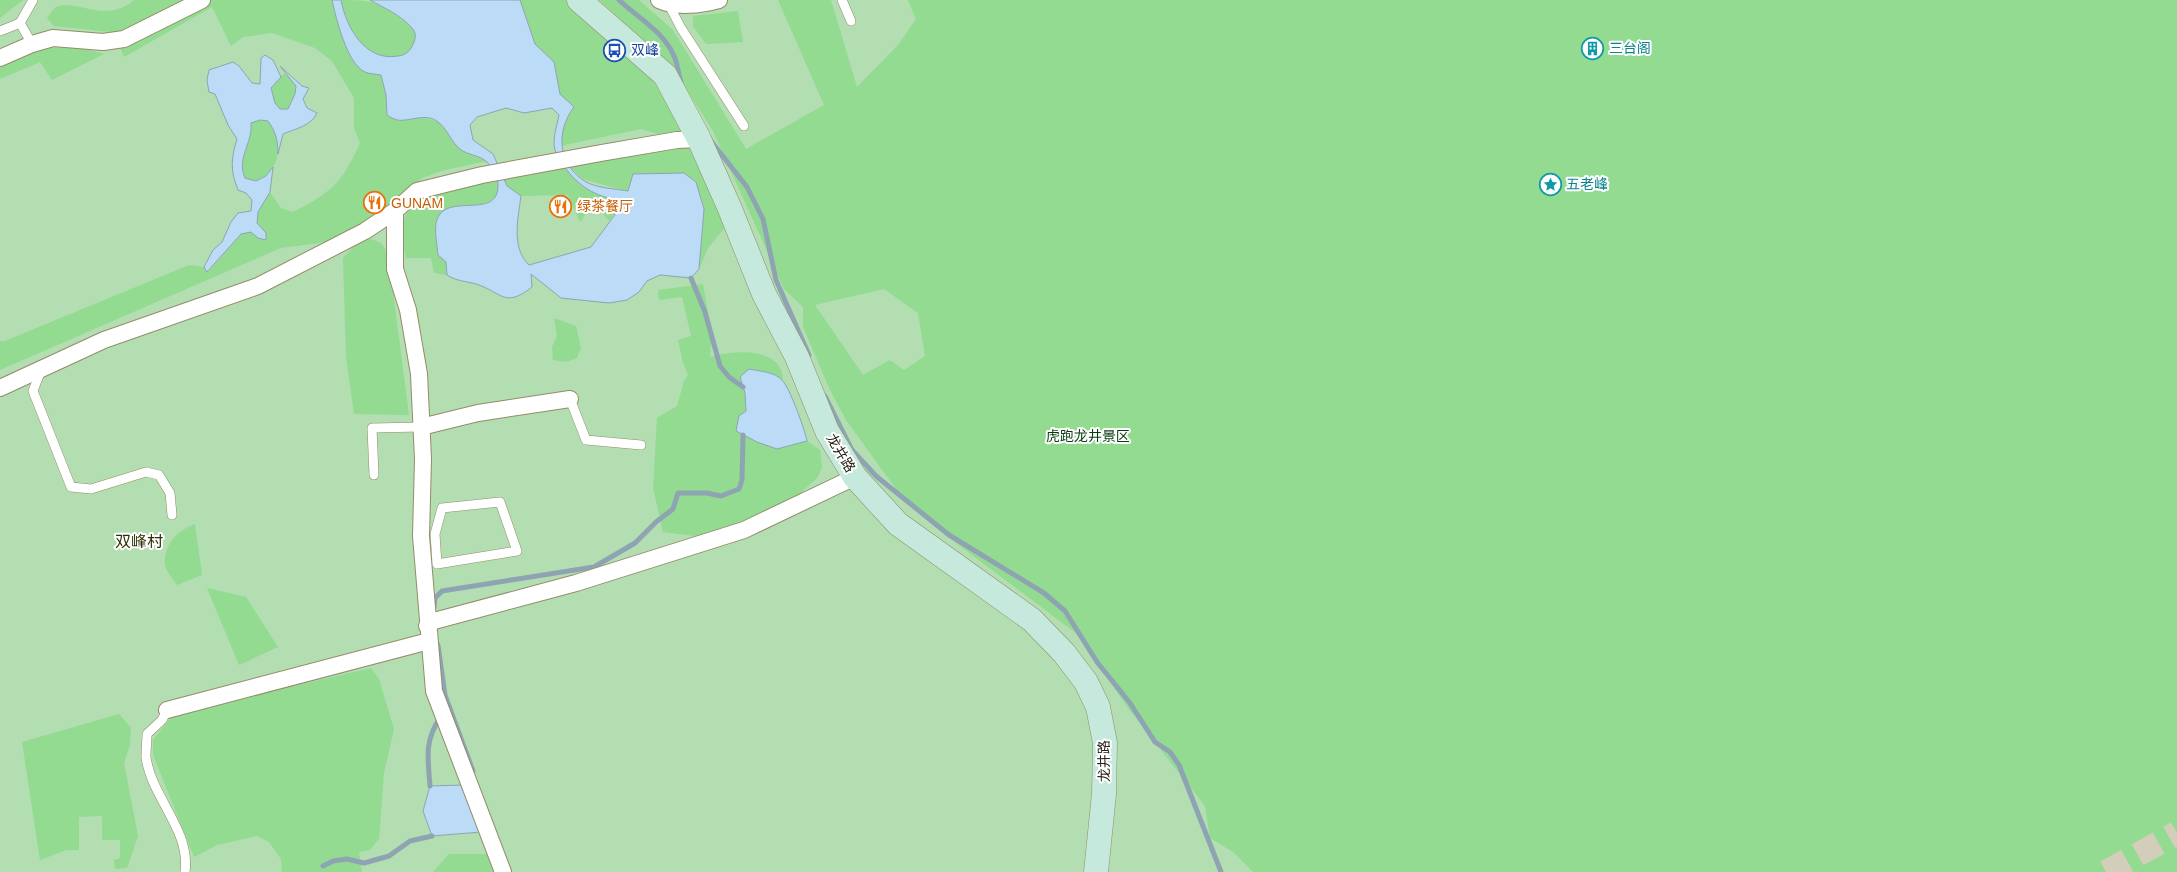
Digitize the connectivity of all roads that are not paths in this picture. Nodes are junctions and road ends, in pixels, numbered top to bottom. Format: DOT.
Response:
graph roads {
  1 [pos="33,0"];
  2 [pos="202,0"];
  3 [pos="580,0"];
  4 [pos="719,0"];
  5 [pos="842,0"];
  6 [pos="664,2"];
  7 [pos="851,21"];
  8 [pos="20,23"];
  9 [pos="0,31"];
  10 [pos="32,44"];
  11 [pos="0,58"];
  12 [pos="744,126"];
  13 [pos="699,138"];
  14 [pos="395,211"];
  15 [pos="41,370"];
  16 [pos="0,388"];
  17 [pos="570,399"];
  18 [pos="421,427"];
  19 [pos="641,445"];
  20 [pos="374,476"];
  21 [pos="855,477"];
  22 [pos="172,515"];
  23 [pos="428,535"];
  24 [pos="433,627"];
  25 [pos="167,710"];
  26 [pos="186,872"];
  27 [pos="503,872"];
  28 [pos="1096,872"];
  1 -- 8 [label="lane"];
  2 -- 10 [label="street"];
  3 -- 13 [label="street, 龙井路"];
  4 -- 6 [label="street"];
  5 -- 7 [label="lane"];
  6 -- 12 [label="lane"];
  8 -- 9 [label="lane"];
  8 -- 10 [label="lane"];
  10 -- 11 [label="street"];
  13 -- 14 [label="street"];
  13 -- 21 [label="street, 龙井路"];
  14 -- 15 [label="street"];
  14 -- 18 [label="street"];
  15 -- 16 [label="street"];
  15 -- 22 [label="lane"];
  17 -- 18 [label="street"];
  17 -- 19 [label="lane"];
  18 -- 20 [label="lane"];
  18 -- 23 [label="street"];
  21 -- 24 [label="street"];
  21 -- 28 [label="street, 龙井路"];
  23 -- 23 [label="lane"];
  23 -- 24 [label="street"];
  24 -- 25 [label="street"];
  24 -- 27 [label="street"];
  25 -- 26 [label="lane"];
}
